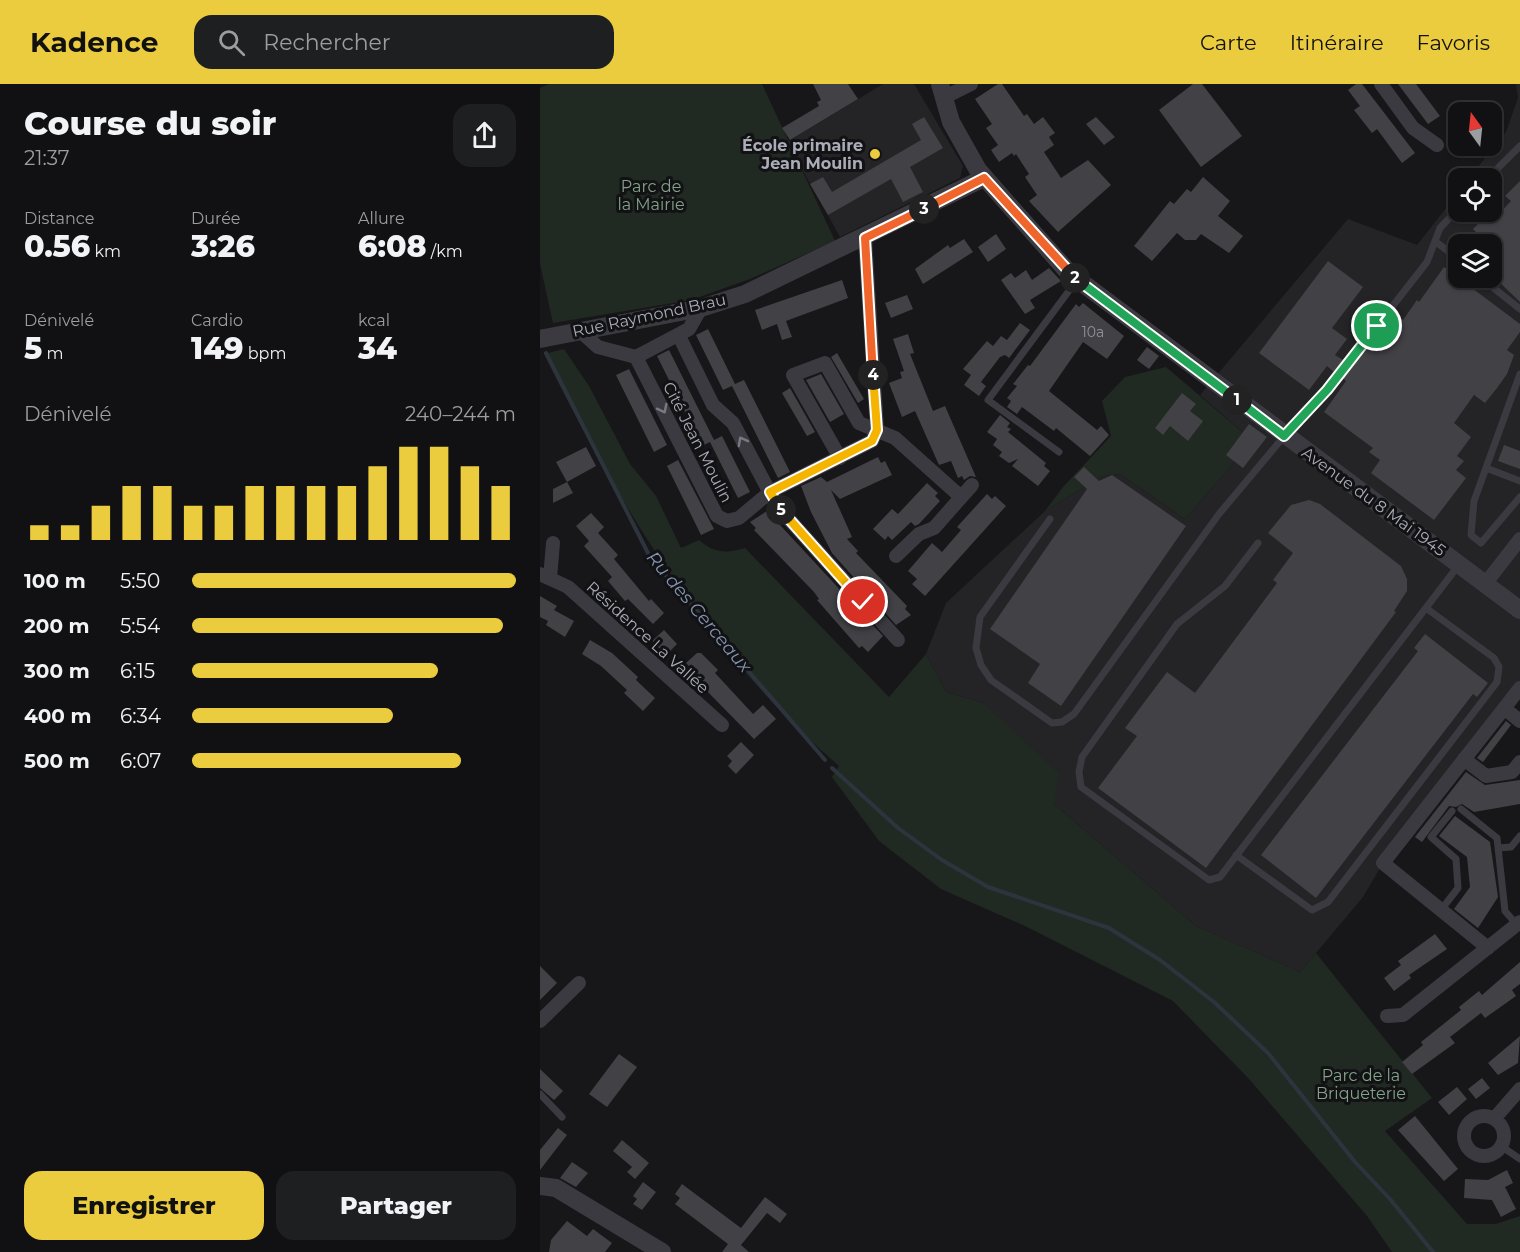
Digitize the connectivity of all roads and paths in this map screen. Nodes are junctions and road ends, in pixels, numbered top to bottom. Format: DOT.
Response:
graph roads {
  1 [pos="971,84"];
  2 [pos="1381,84"];
  3 [pos="942,91"];
  4 [pos="1437,145"];
  5 [pos="1520,146"];
  6 [pos="1498,168"];
  7 [pos="984,178"];
  8 [pos="1448,220"];
  9 [pos="865,238"];
  10 [pos="1435,240"];
  11 [pos="1448,251"];
  12 [pos="1077,280"];
  13 [pos="1494,288"];
  14 [pos="701,308"];
  15 [pos="1520,309"];
  16 [pos="579,330"];
  17 [pos="679,336"];
  18 [pos="540,339"];
  19 [pos="636,357"];
  20 [pos="1520,374"];
  21 [pos="877,430"];
  22 [pos="1284,436"];
  23 [pos="1059,452"];
  24 [pos="840,458"];
  25 [pos="1486,468"];
  26 [pos="1520,481"];
  27 [pos="972,485"];
  28 [pos="770,492"];
  29 [pos="961,497"];
  30 [pos="1520,497"];
  31 [pos="1050,519"];
  32 [pos="1520,539"];
  33 [pos="553,543"];
  34 [pos="1258,543"];
  35 [pos="896,556"];
  36 [pos="1460,564"];
  37 [pos="545,576"];
  38 [pos="1485,584"];
  39 [pos="1426,608"];
  40 [pos="1520,610"];
  41 [pos="898,640"];
  42 [pos="1520,688"];
  43 [pos="1504,708"];
  44 [pos="1520,721"];
  45 [pos="722,725"];
  46 [pos="1464,759"];
  47 [pos="1520,762"];
  48 [pos="1461,809"];
  49 [pos="1452,811"];
  50 [pos="1520,836"];
  51 [pos="1498,848"];
  52 [pos="1236,855"];
  53 [pos="1441,910"];
  54 [pos="1518,924"];
  55 [pos="1488,948"];
  56 [pos="579,983"];
  57 [pos="1388,1016"];
  58 [pos="541,1019"];
  59 [pos="1520,1089"];
  60 [pos="540,1094"];
  61 [pos="562,1117"];
  62 [pos="1494,1119"];
  63 [pos="1501,1146"];
  64 [pos="1520,1159"];
  65 [pos="540,1186"];
  66 [pos="662,1252"];
  1 -- 3 [label="street"];
  2 -- 4 [label="street"];
  3 -- 7 [label="street, Avenue du 8 Mai 1945"];
  5 -- 6 [label="lane"];
  7 -- 9 [label="street, Rue Raymond Brau"];
  7 -- 12 [label="street, Avenue du 8 Mai 1945"];
  8 -- 10 [label="lane"];
  9 -- 14 [label="street, Rue Raymond Brau"];
  9 -- 21 [label="street"];
  10 -- 11 [label="lane"];
  10 -- 22 [label="lane"];
  12 -- 22 [label="street, Avenue du 8 Mai 1945"];
  12 -- 23 [label="lane"];
  13 -- 15 [label="lane"];
  14 -- 16 [label="street, Rue Raymond Brau"];
  14 -- 17 [label="street"];
  16 -- 18 [label="street, Rue Raymond Brau"];
  16 -- 19 [label="street"];
  17 -- 19 [label="street"];
  28 -- 17 [label="street, Cité Jean Moulin, one-way"];
  19 -- 28 [label="street, Cité Jean Moulin, one-way"];
  20 -- 25 [label="lane"];
  21 -- 24 [label="street"];
  21 -- 24 [label="street"];
  21 -- 29 [label="street"];
  22 -- 31 [label="lane"];
  22 -- 36 [label="street, Avenue du 8 Mai 1945"];
  24 -- 28 [label="street"];
  25 -- 26 [label="lane"];
  25 -- 30 [label="lane"];
  27 -- 29 [label="street"];
  28 -- 41 [label="street"];
  29 -- 35 [label="street"];
  32 -- 38 [label="street"];
  33 -- 37 [label="street, Résidence La Vallée"];
  34 -- 52 [label="lane"];
  36 -- 38 [label="street, Avenue du 8 Mai 1945"];
  36 -- 39 [label="lane"];
  37 -- 45 [label="street, Résidence La Vallée"];
  38 -- 40 [label="street, Avenue du 8 Mai 1945"];
  39 -- 52 [label="lane"];
  39 -- 52 [label="lane"];
  42 -- 43 [label="street"];
  43 -- 44 [label="street"];
  43 -- 46 [label="street"];
  46 -- 47 [label="street"];
  46 -- 53 [label="street"];
  48 -- 51 [label="lane"];
  49 -- 53 [label="lane"];
  50 -- 51 [label="lane"];
  51 -- 54 [label="lane"];
  53 -- 55 [label="street"];
  54 -- 55 [label="street"];
  55 -- 57 [label="street"];
  56 -- 58 [label="street"];
  59 -- 62 [label="street"];
  60 -- 61 [label="lane"];
  62 -- 63 [label="street"];
  62 -- 63 [label="street"];
  63 -- 64 [label="lane"];
  65 -- 66 [label="street"];
}
